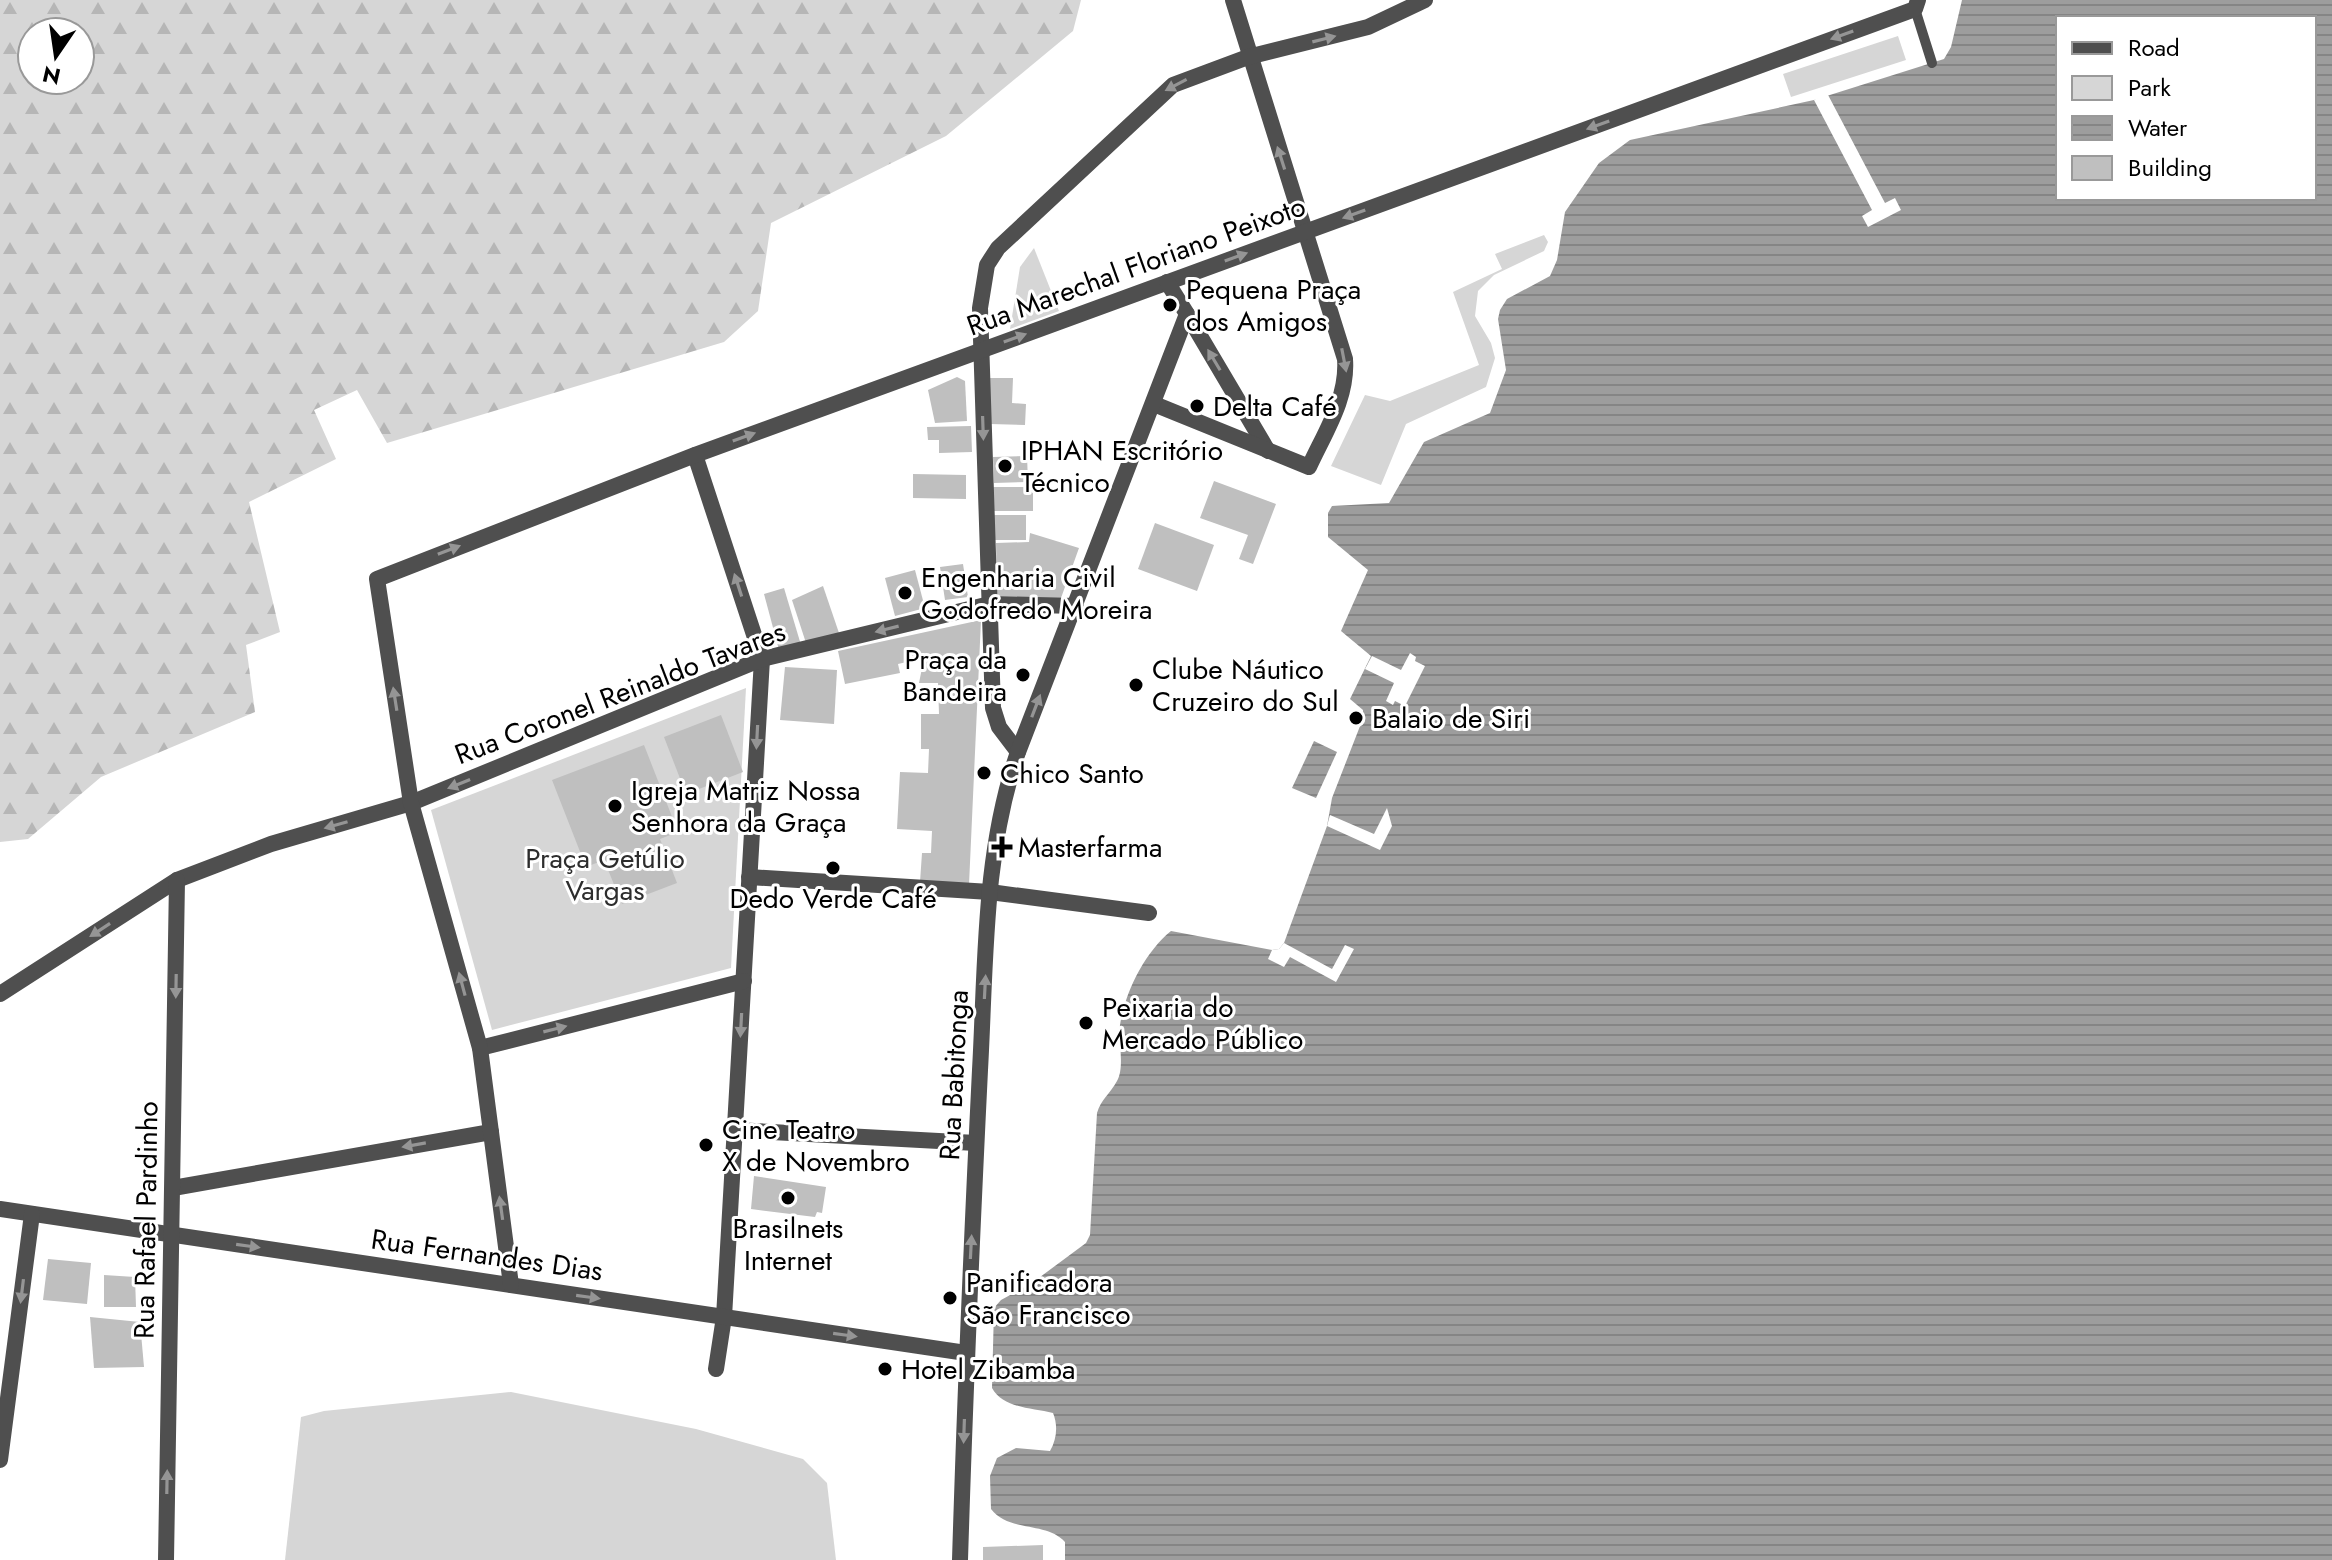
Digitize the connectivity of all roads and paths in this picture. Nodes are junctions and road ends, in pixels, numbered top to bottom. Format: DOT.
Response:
graph roads {
  1 [pos="1233,0"];
  2 [pos="1425,0"];
  3 [pos="1916,4"];
  4 [pos="1248,57"];
  5 [pos="1932,63"];
  6 [pos="1305,232"];
  7 [pos="1167,282"];
  8 [pos="1187,314"];
  9 [pos="981,350"];
  10 [pos="1154,404"];
  11 [pos="1268,451"];
  12 [pos="695,455"];
  13 [pos="990,604"];
  14 [pos="1076,606"];
  15 [pos="762,659"];
  16 [pos="1018,752"];
  17 [pos="411,803"];
  18 [pos="749,877"];
  19 [pos="177,880"];
  20 [pos="990,892"];
  21 [pos="1149,913"];
  22 [pos="744,981"];
  23 [pos="0,994"];
  24 [pos="480,1048"];
  25 [pos="735,1130"];
  26 [pos="491,1132"];
  27 [pos="976,1143"];
  28 [pos="173,1188"];
  29 [pos="0,1209"];
  30 [pos="32,1214"];
  31 [pos="171,1234"];
  32 [pos="511,1285"];
  33 [pos="724,1317"];
  34 [pos="966,1353"];
  35 [pos="716,1369"];
  36 [pos="0,1460"];
  37 [pos="166,1560"];
  38 [pos="960,1560"];
  1 -- 4 [label="street"];
  4 -- 2 [label="street, one-way"];
  3 -- 5 [label="lane"];
  3 -- 6 [label="street, Rua Marechal Floriano Peixoto, one-way"];
  6 -- 4 [label="street, one-way"];
  4 -- 9 [label="street, one-way"];
  7 -- 6 [label="street, Rua Marechal Floriano Peixoto, one-way"];
  6 -- 11 [label="street, one-way"];
  7 -- 8 [label="street"];
  9 -- 7 [label="street, Rua Marechal Floriano Peixoto, one-way"];
  8 -- 10 [label="street, Rua Babitonga"];
  11 -- 8 [label="street, one-way"];
  12 -- 9 [label="street, Rua Marechal Floriano Peixoto, one-way"];
  9 -- 13 [label="street, one-way"];
  10 -- 11 [label="street"];
  10 -- 14 [label="street, Rua Babitonga"];
  15 -- 12 [label="street, one-way"];
  17 -- 12 [label="street, Rua Marechal Floriano Peixoto, one-way"];
  13 -- 14 [label="street"];
  13 -- 15 [label="street, Rua Coronel Reinaldo Tavares, one-way"];
  13 -- 16 [label="street"];
  16 -- 14 [label="street, Rua Babitonga, one-way"];
  15 -- 17 [label="street, Rua Coronel Reinaldo Tavares, one-way"];
  15 -- 18 [label="street, one-way"];
  16 -- 20 [label="street, Rua Babitonga"];
  17 -- 19 [label="street, Rua Coronel Reinaldo Tavares, one-way"];
  24 -- 17 [label="street, one-way"];
  18 -- 20 [label="street"];
  18 -- 22 [label="street"];
  19 -- 23 [label="street, Rua Coronel Reinaldo Tavares, one-way"];
  19 -- 28 [label="street, Rua Rafael Pardinho, one-way"];
  20 -- 21 [label="street"];
  27 -- 20 [label="street, Rua Babitonga, one-way"];
  24 -- 22 [label="street, one-way"];
  22 -- 25 [label="street, one-way"];
  24 -- 26 [label="street"];
  25 -- 27 [label="street"];
  25 -- 33 [label="street"];
  26 -- 28 [label="street, one-way"];
  32 -- 26 [label="street, one-way"];
  34 -- 27 [label="street, Rua Babitonga, one-way"];
  28 -- 31 [label="street, Rua Rafael Pardinho"];
  29 -- 30 [label="street, Rua Fernandes Dias"];
  30 -- 31 [label="street, Rua Fernandes Dias"];
  30 -- 36 [label="street, one-way"];
  31 -- 32 [label="street, Rua Fernandes Dias, one-way"];
  37 -- 31 [label="street, Rua Rafael Pardinho, one-way"];
  32 -- 33 [label="street, Rua Fernandes Dias, one-way"];
  33 -- 34 [label="street, Rua Fernandes Dias, one-way"];
  33 -- 35 [label="street"];
  34 -- 38 [label="street, Rua Babitonga, one-way"];
}
